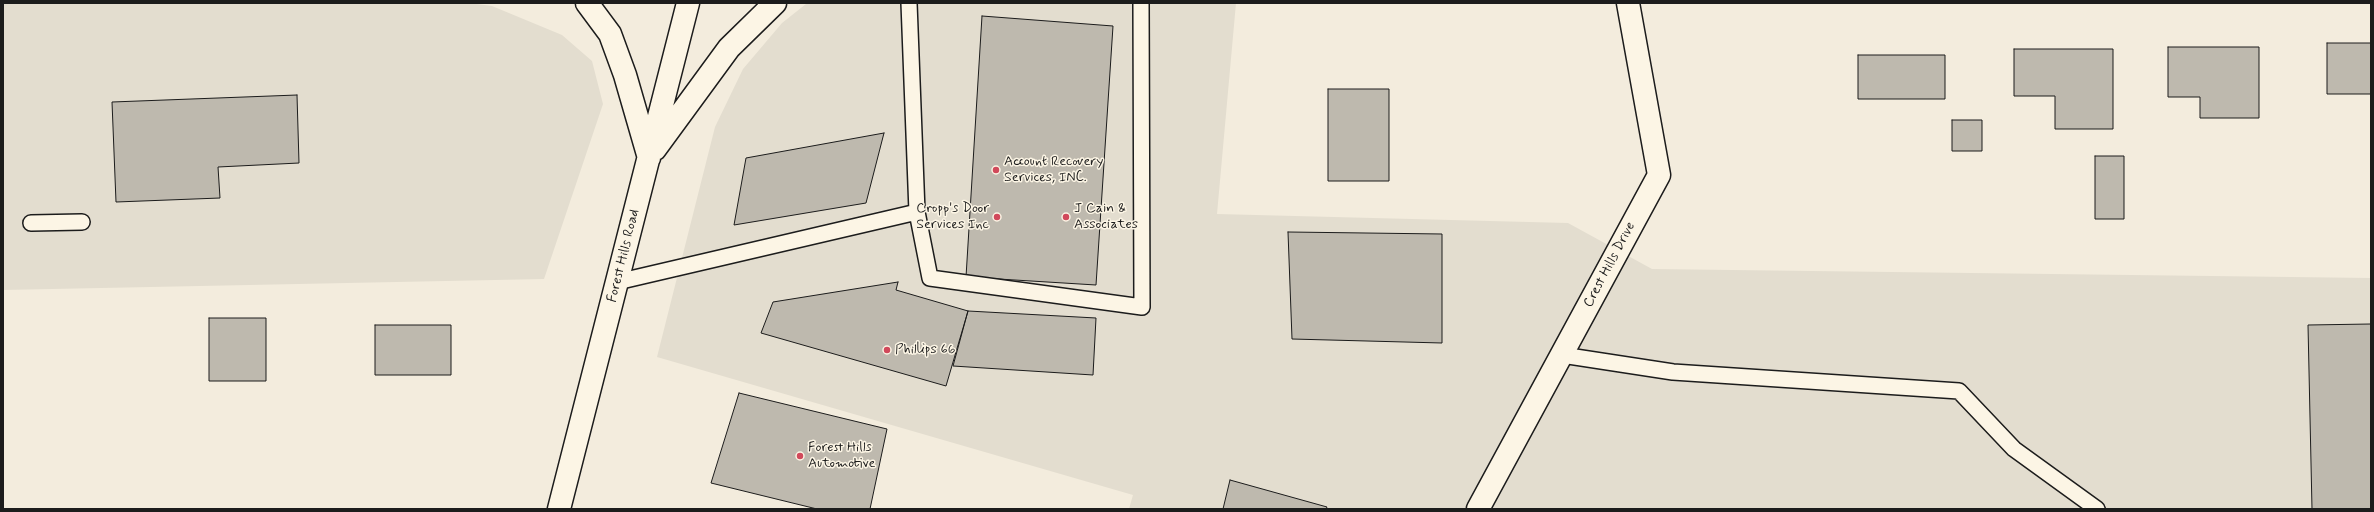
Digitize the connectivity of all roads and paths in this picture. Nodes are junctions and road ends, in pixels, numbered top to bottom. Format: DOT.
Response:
graph roads {
  1 [pos="587,3"];
  2 [pos="688,3"];
  3 [pos="775,3"];
  4 [pos="909,3"];
  5 [pos="1141,3"];
  6 [pos="1628,3"];
  7 [pos="649,158"];
  8 [pos="917,212"];
  9 [pos="82,222"];
  10 [pos="31,223"];
  11 [pos="617,282"];
  12 [pos="1562,355"];
  13 [pos="559,509"];
  14 [pos="1478,509"];
  15 [pos="2097,509"];
  1 -- 7 [label="street"];
  2 -- 7 [label="street, Forest Hills Road"];
  3 -- 7 [label="street"];
  4 -- 8 [label="lane"];
  5 -- 8 [label="lane"];
  6 -- 12 [label="street, Crest Hills Drive"];
  7 -- 11 [label="street, Forest Hills Road"];
  8 -- 11 [label="lane"];
  9 -- 10 [label="lane"];
  11 -- 13 [label="street, Forest Hills Road"];
  12 -- 14 [label="street, Crest Hills Drive"];
  12 -- 15 [label="lane"];
}
